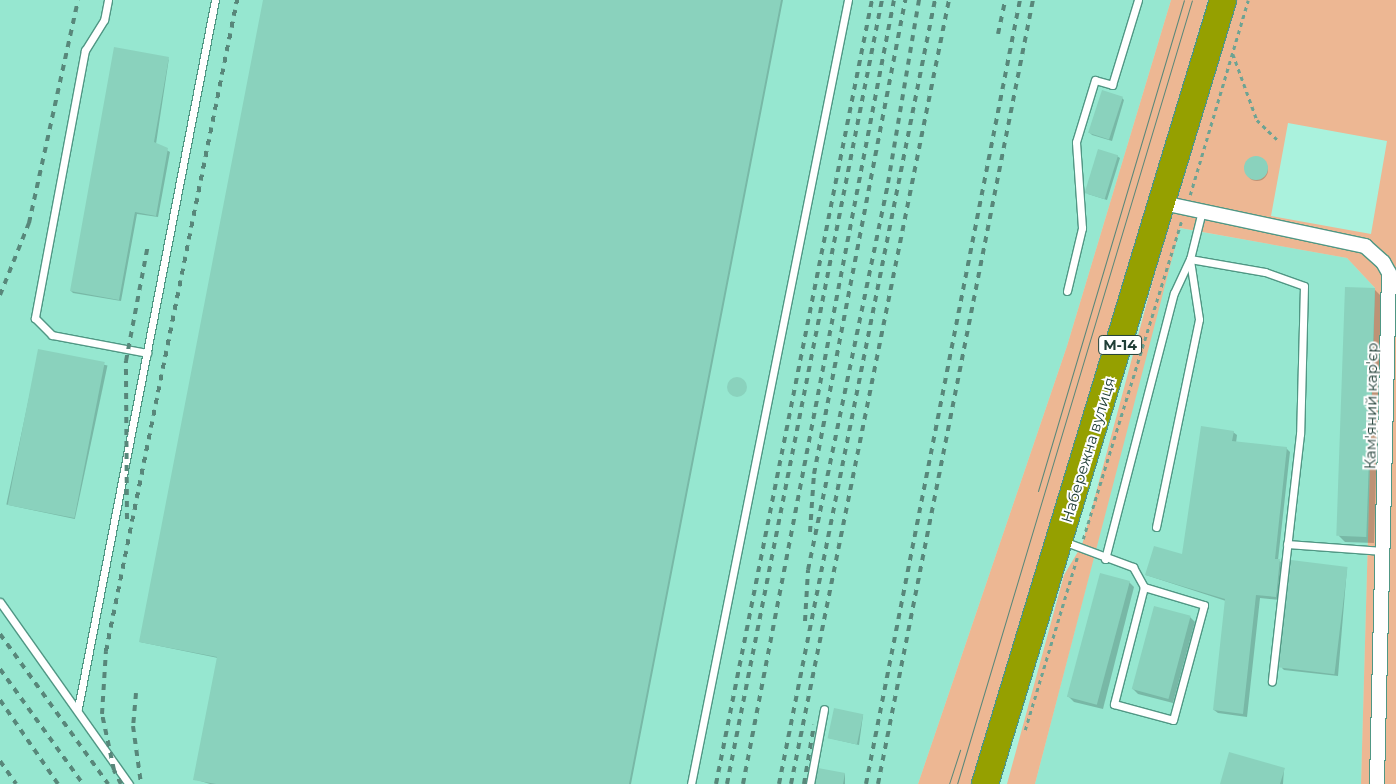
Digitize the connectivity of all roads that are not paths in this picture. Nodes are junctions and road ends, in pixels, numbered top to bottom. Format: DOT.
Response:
graph roads {
  1 [pos="108,0"];
  2 [pos="215,0"];
  3 [pos="848,0"];
  4 [pos="1138,0"];
  5 [pos="1223,0"];
  6 [pos="1174,205"];
  7 [pos="1202,211"];
  8 [pos="1190,259"];
  9 [pos="1067,291"];
  10 [pos="147,353"];
  11 [pos="1156,527"];
  12 [pos="1071,542"];
  13 [pos="1287,544"];
  14 [pos="1384,551"];
  15 [pos="1105,559"];
  16 [pos="1144,587"];
  17 [pos="0,602"];
  18 [pos="1272,681"];
  19 [pos="78,708"];
  20 [pos="824,709"];
  21 [pos="129,784"];
  22 [pos="691,784"];
  23 [pos="810,784"];
  24 [pos="984,784"];
  25 [pos="1377,784"];
  1 -- 10 [label="lane"];
  2 -- 10 [label="lane"];
  3 -- 22 [label="lane"];
  4 -- 9 [label="lane"];
  5 -- 6 [label="highway, Набережна вулиця / М-14"];
  6 -- 7 [label="street, Кам'яний кар'єр"];
  6 -- 12 [label="highway, Набережна вулиця / М-14"];
  7 -- 8 [label="lane"];
  7 -- 14 [label="street, Кам'яний кар'єр"];
  8 -- 11 [label="lane"];
  8 -- 13 [label="lane"];
  8 -- 15 [label="lane"];
  10 -- 19 [label="lane"];
  12 -- 15 [label="lane"];
  12 -- 24 [label="highway, Набережна вулиця / М-14"];
  13 -- 14 [label="lane"];
  13 -- 18 [label="lane"];
  14 -- 25 [label="street, Кам'яний кар'єр"];
  15 -- 16 [label="lane"];
  16 -- 16 [label="lane"];
  17 -- 19 [label="lane"];
  19 -- 21 [label="lane"];
  20 -- 23 [label="lane"];
}
